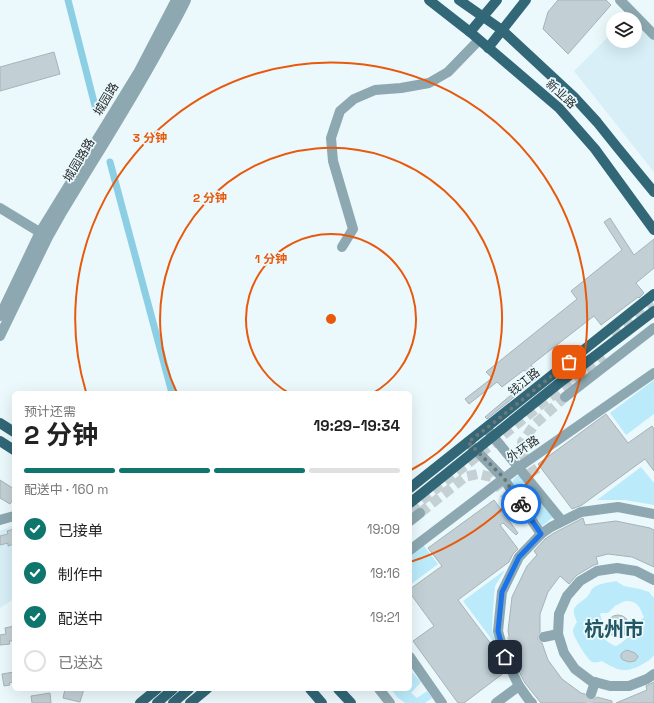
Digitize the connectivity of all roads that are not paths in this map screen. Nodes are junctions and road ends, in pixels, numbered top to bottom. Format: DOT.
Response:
graph roads {
  1 [pos="176,0"];
  2 [pos="186,0"];
  3 [pos="429,0"];
  4 [pos="459,0"];
  5 [pos="497,0"];
  6 [pos="526,0"];
  7 [pos="620,0"];
  8 [pos="482,16"];
  9 [pos="502,30"];
  10 [pos="470,32"];
  11 [pos="654,34"];
  12 [pos="479,40"];
  13 [pos="488,48"];
  14 [pos="654,192"];
  15 [pos="0,208"];
  16 [pos="654,230"];
  17 [pos="44,235"];
  18 [pos="342,246"];
  19 [pos="654,294"];
  20 [pos="654,311"];
  21 [pos="0,316"];
  22 [pos="654,328"];
  23 [pos="0,336"];
  24 [pos="654,374"];
  25 [pos="565,396"];
  26 [pos="0,423"];
  27 [pos="12,431"];
  28 [pos="490,432"];
  29 [pos="0,441"];
  30 [pos="468,442"];
  31 [pos="12,449"];
  32 [pos="476,450"];
  33 [pos="519,467"];
  34 [pos="504,478"];
  35 [pos="412,486"];
  36 [pos="412,501"];
  37 [pos="420,513"];
  38 [pos="654,514"];
  39 [pos="12,517"];
  40 [pos="412,519"];
  41 [pos="0,520"];
  42 [pos="562,521"];
  43 [pos="541,534"];
  44 [pos="412,548"];
  45 [pos="652,575"];
  46 [pos="558,634"];
  47 [pos="544,638"];
  48 [pos="412,661"];
  49 [pos="654,674"];
  50 [pos="595,682"];
  51 [pos="519,686"];
  52 [pos="155,691"];
  53 [pos="171,691"];
  54 [pos="187,691"];
  55 [pos="205,691"];
  56 [pos="312,691"];
  57 [pos="340,691"];
  58 [pos="380,691"];
  59 [pos="389,691"];
  60 [pos="591,694"];
  61 [pos="529,702"];
  62 [pos="140,703"];
  63 [pos="157,703"];
  64 [pos="173,703"];
  65 [pos="190,703"];
  66 [pos="322,703"];
  67 [pos="351,703"];
  68 [pos="390,703"];
  69 [pos="397,703"];
  70 [pos="442,703"];
  71 [pos="496,703"];
  1 -- 17 [label="street, 城园路"];
  2 -- 17 [label="street, 城园路路"];
  3 -- 10 [label="main road, 新业路"];
  4 -- 8 [label="main road, 新业路"];
  5 -- 8 [label="main road"];
  6 -- 9 [label="main road"];
  7 -- 11 [label="street"];
  8 -- 9 [label="main road, 新业路"];
  8 -- 10 [label="main road"];
  9 -- 13 [label="main road"];
  9 -- 14 [label="main road, 新业路"];
  10 -- 12 [label="main road, 新业路"];
  12 -- 13 [label="main road, 新业路"];
  12 -- 18 [label="street"];
  13 -- 16 [label="main road, 新业路"];
  15 -- 17 [label="street"];
  17 -- 21 [label="street, 城园路"];
  17 -- 23 [label="street, 城园路路"];
  19 -- 28 [label="main road, 钱江路"];
  20 -- 28 [label="main road, 钱江路"];
  22 -- 25 [label="street"];
  24 -- 33 [label="street, 外环路"];
  26 -- 27 [label="main road"];
  28 -- 30 [label="main road, 钱江路"];
  28 -- 32 [label="main road, 钱江路"];
  28 -- 33 [label="street"];
  29 -- 31 [label="main road"];
  30 -- 32 [label="street"];
  30 -- 35 [label="main road, 钱江路"];
  32 -- 34 [label="street"];
  32 -- 36 [label="main road, 钱江路"];
  33 -- 34 [label="street, 外环路"];
  33 -- 42 [label="street"];
  34 -- 43 [label="street"];
  34 -- 44 [label="street, 外环路"];
  37 -- 40 [label="street"];
  38 -- 42 [label="street"];
  39 -- 41 [label="street"];
  42 -- 43 [label="street"];
  43 -- 51 [label="street"];
  45 -- 46 [label="street"];
  46 -- 47 [label="street"];
  46 -- 50 [label="street"];
  48 -- 70 [label="street"];
  49 -- 50 [label="street"];
  50 -- 60 [label="street"];
  51 -- 61 [label="street"];
  51 -- 71 [label="street"];
  52 -- 62 [label="main road"];
  53 -- 63 [label="main road"];
  54 -- 64 [label="main road"];
  55 -- 65 [label="main road"];
  56 -- 66 [label="main road"];
  57 -- 67 [label="main road"];
  58 -- 68 [label="street"];
  59 -- 69 [label="street"];
}
